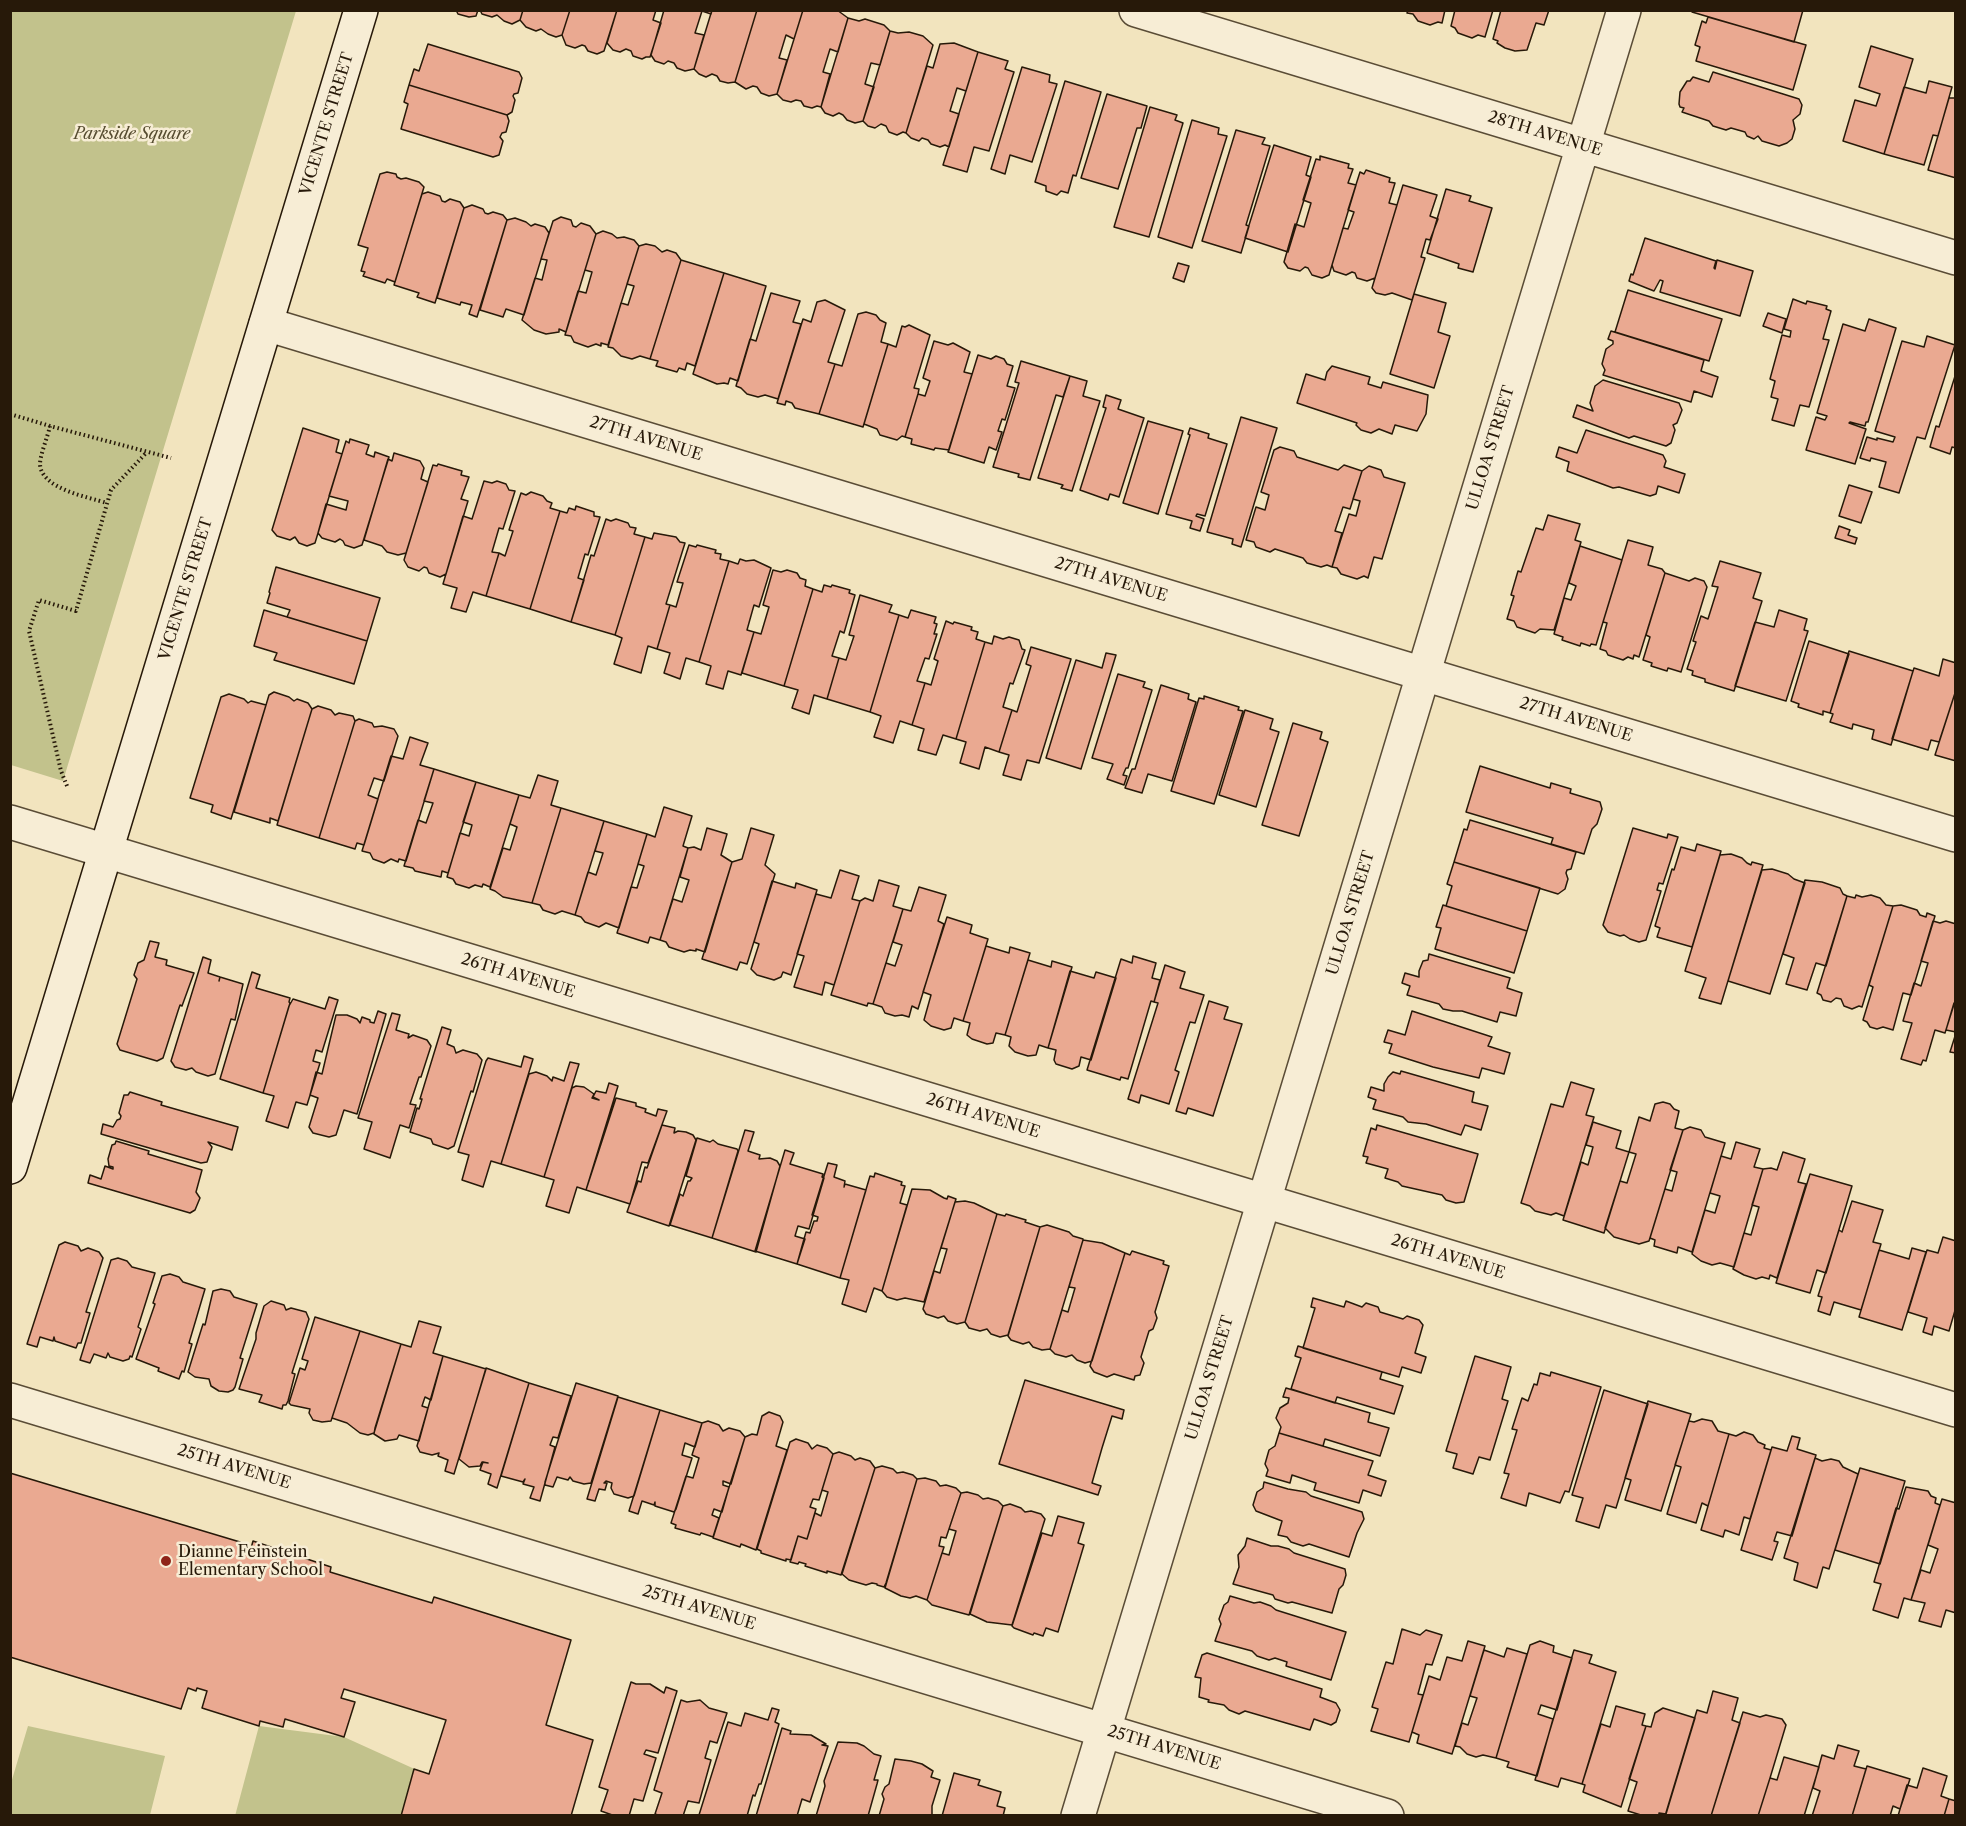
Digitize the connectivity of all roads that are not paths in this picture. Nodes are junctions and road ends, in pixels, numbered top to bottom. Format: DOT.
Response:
graph roads {
  1 [pos="361,10"];
  2 [pos="1136,10"];
  3 [pos="1624,10"];
  4 [pos="1583,146"];
  5 [pos="1956,258"];
  6 [pos="266,324"];
  7 [pos="1423,674"];
  8 [pos="10,822"];
  9 [pos="1956,835"];
  10 [pos="106,851"];
  11 [pos="10,1167"];
  12 [pos="1264,1201"];
  13 [pos="10,1400"];
  14 [pos="1956,1410"];
  15 [pos="1104,1730"];
  16 [pos="1078,1815"];
  17 [pos="1387,1815"];
  1 -- 6 [label="street, VICENTE STREET"];
  2 -- 4 [label="street, 28TH AVENUE"];
  3 -- 4 [label="street, ULLOA STREET"];
  4 -- 5 [label="street, 28TH AVENUE"];
  4 -- 7 [label="street, ULLOA STREET"];
  6 -- 7 [label="street, 27TH AVENUE"];
  6 -- 10 [label="street, VICENTE STREET"];
  7 -- 9 [label="street, 27TH AVENUE"];
  7 -- 12 [label="street, ULLOA STREET"];
  8 -- 10 [label="street, 26TH AVENUE"];
  10 -- 11 [label="street, VICENTE STREET"];
  10 -- 12 [label="street, 26TH AVENUE"];
  12 -- 14 [label="street, 26TH AVENUE"];
  12 -- 15 [label="street, ULLOA STREET"];
  13 -- 15 [label="street, 25TH AVENUE"];
  15 -- 16 [label="street, ULLOA STREET"];
  15 -- 17 [label="street, 25TH AVENUE"];
}
